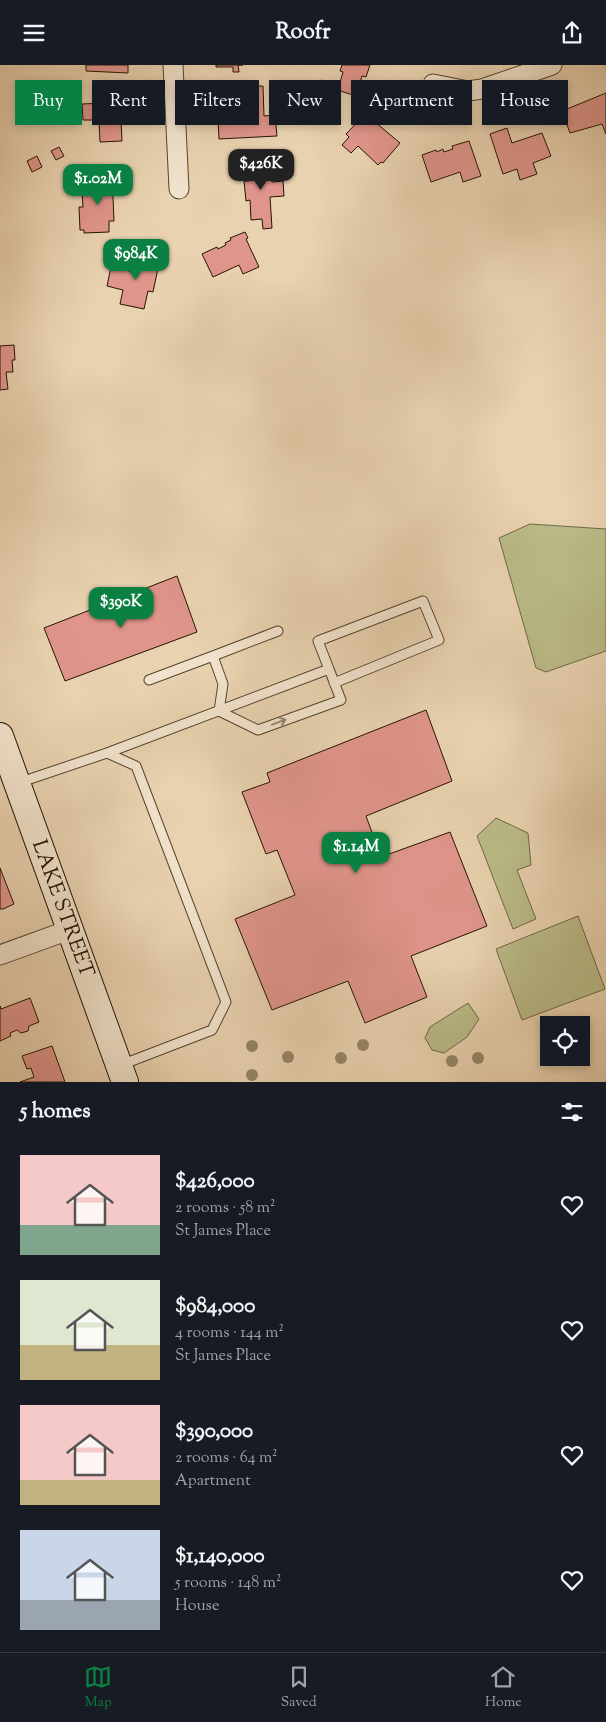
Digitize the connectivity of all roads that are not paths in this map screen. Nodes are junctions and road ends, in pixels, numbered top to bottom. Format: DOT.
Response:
graph roads {
  1 [pos="173,65"];
  2 [pos="552,65"];
  3 [pos="472,90"];
  4 [pos="180,189"];
  5 [pos="278,631"];
  6 [pos="213,656"];
  7 [pos="329,669"];
  8 [pos="149,680"];
  9 [pos="334,683"];
  10 [pos="218,711"];
  11 [pos="0,736"];
  12 [pos="107,753"];
  13 [pos="17,783"];
  14 [pos="69,930"];
  15 [pos="0,955"];
  16 [pos="122,1074"];
  1 -- 4 [label="street"];
  2 -- 3 [label="street"];
  5 -- 6 [label="lane"];
  6 -- 8 [label="lane"];
  6 -- 10 [label="lane"];
  7 -- 9 [label="lane"];
  7 -- 9 [label="lane"];
  7 -- 10 [label="lane"];
  10 -- 9 [label="lane, one-way"];
  10 -- 12 [label="lane"];
  11 -- 13 [label="street, LAKE STREET"];
  12 -- 13 [label="lane"];
  12 -- 16 [label="lane"];
  13 -- 14 [label="street, LAKE STREET"];
  14 -- 15 [label="street"];
  14 -- 16 [label="street, LAKE STREET"];
}
